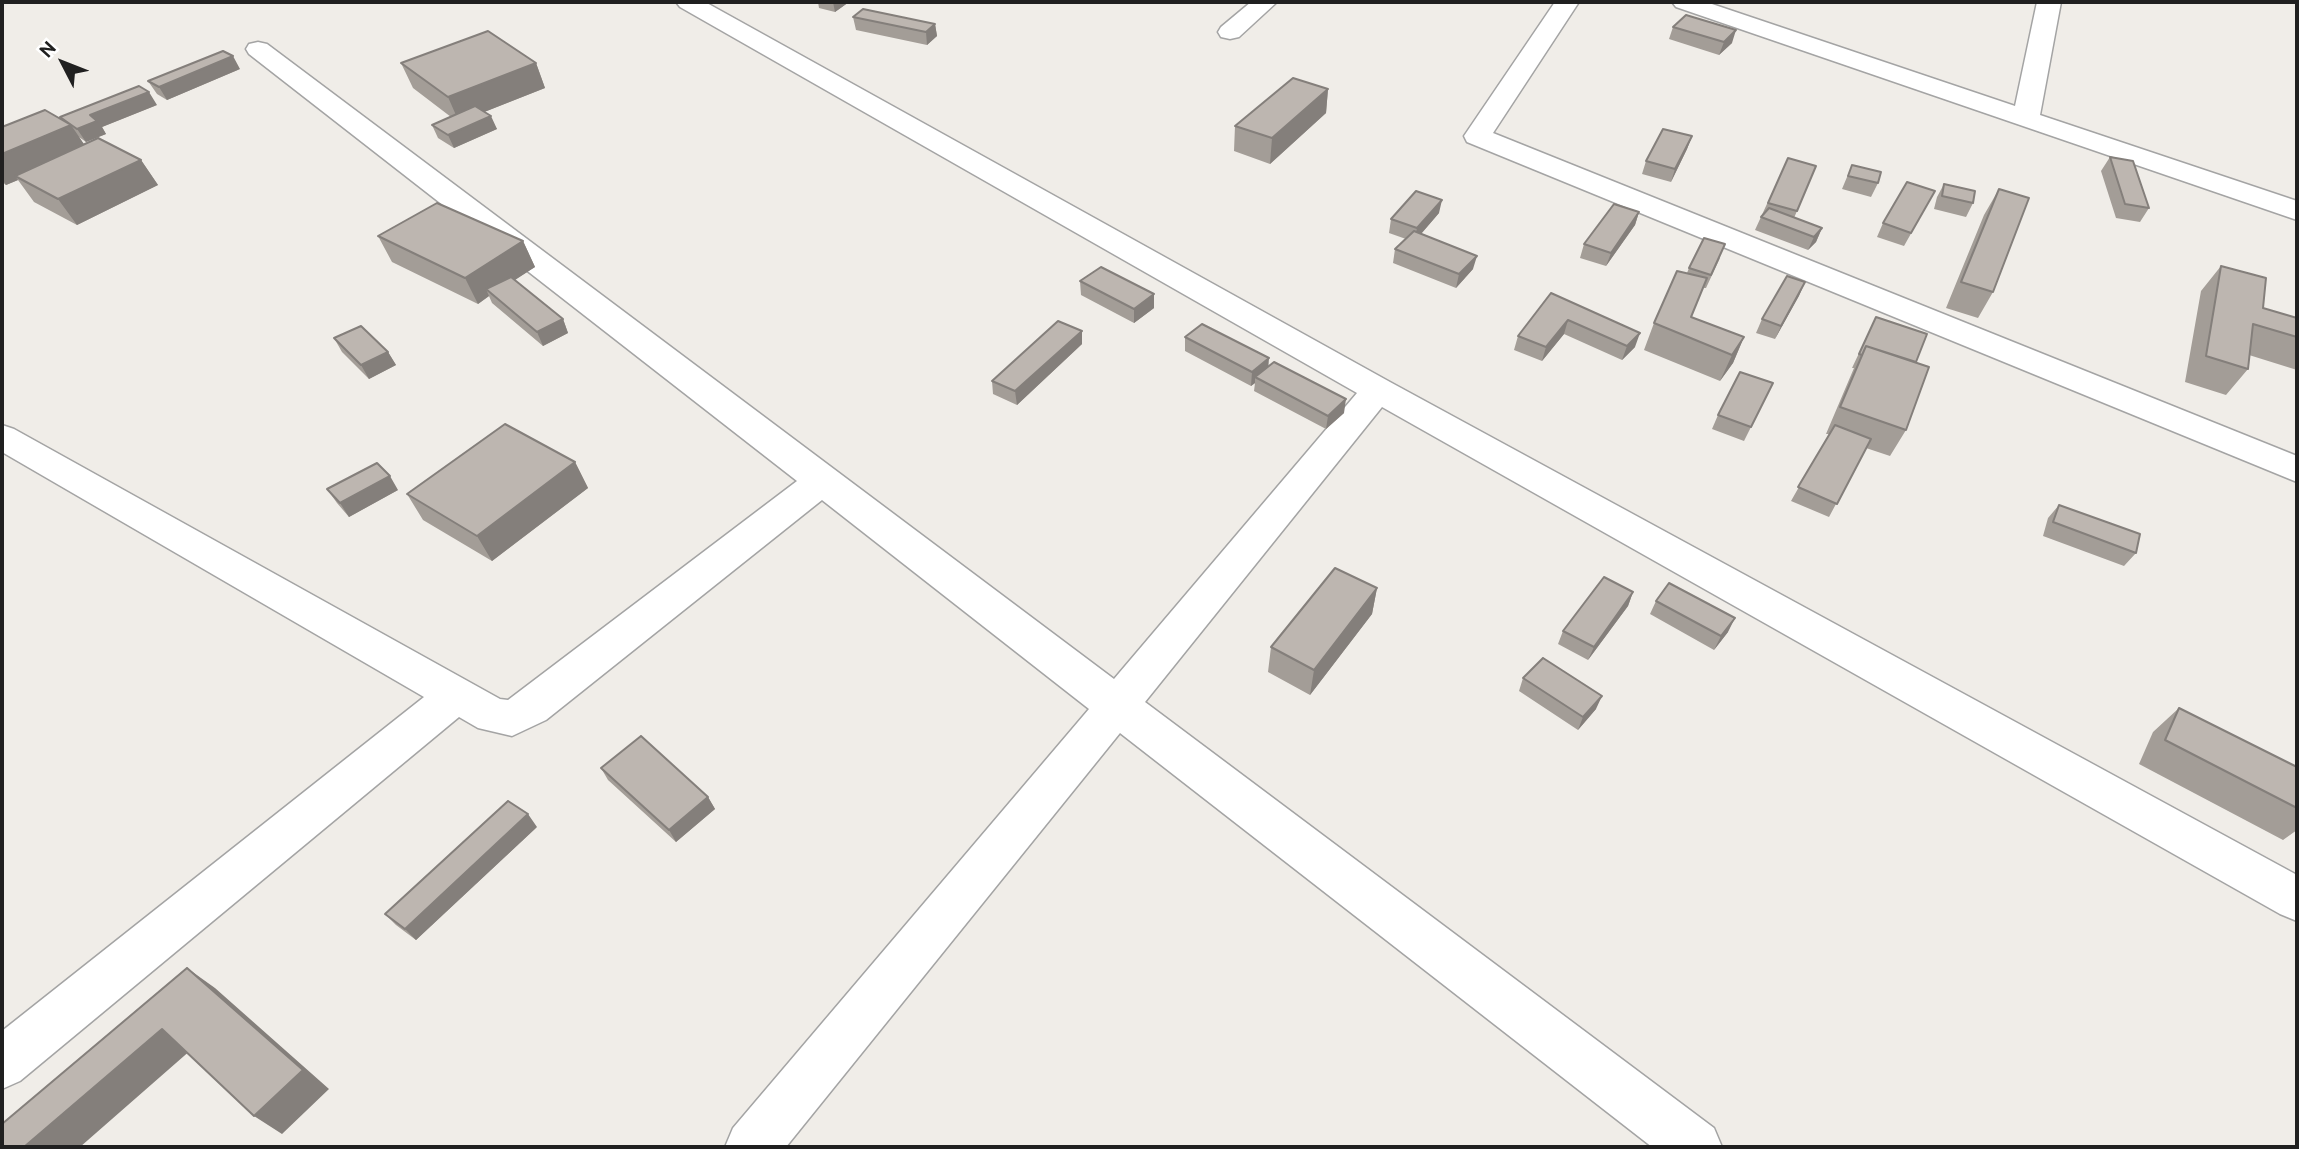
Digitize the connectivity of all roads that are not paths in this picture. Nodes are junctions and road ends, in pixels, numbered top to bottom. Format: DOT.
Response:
graph roads {
  1 [pos="688,2"];
  2 [pos="1265,2"];
  3 [pos="1567,2"];
  4 [pos="1684,2"];
  5 [pos="2049,2"];
  6 [pos="1723,8"];
  7 [pos="1230,32"];
  8 [pos="258,49"];
  9 [pos="2026,118"];
  10 [pos="2297,212"];
  11 [pos="1378,390"];
  12 [pos="2,437"];
  13 [pos="2297,470"];
  14 [pos="822,481"];
  15 [pos="456,695"];
  16 [pos="1117,706"];
  17 [pos="2297,899"];
  18 [pos="2,1063"];
  19 [pos="752,1147"];
  20 [pos="1695,1147"];
  1 -- 11 [label="street"];
  2 -- 7 [label="street"];
  3 -- 13 [label="street"];
  4 -- 6 [label="street"];
  5 -- 9 [label="street"];
  6 -- 9 [label="street"];
  8 -- 14 [label="street"];
  9 -- 10 [label="street"];
  11 -- 16 [label="street"];
  11 -- 17 [label="street"];
  12 -- 15 [label="street"];
  14 -- 15 [label="street"];
  14 -- 16 [label="street"];
  15 -- 18 [label="street"];
  16 -- 19 [label="street"];
  16 -- 20 [label="street"];
}
